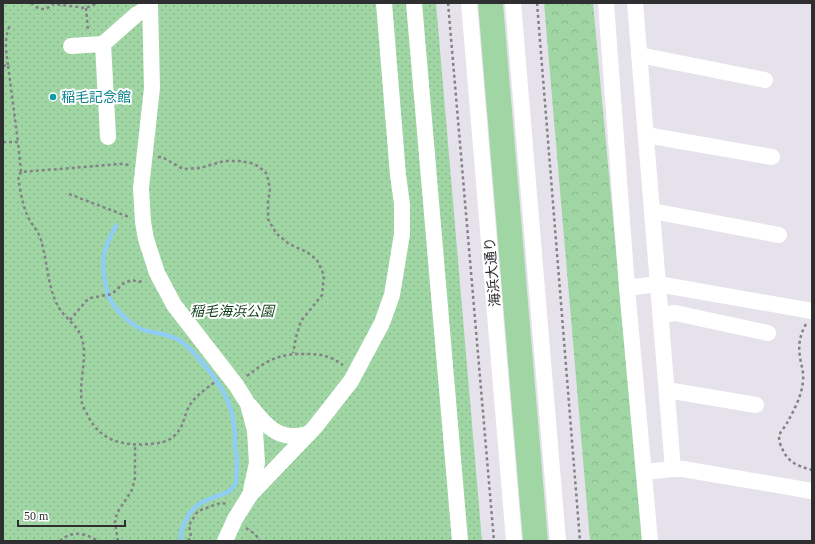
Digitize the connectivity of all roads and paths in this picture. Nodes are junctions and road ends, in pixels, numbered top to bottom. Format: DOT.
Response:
graph roads {
  1 [pos="31,3"];
  2 [pos="97,3"];
  3 [pos="384,3"];
  4 [pos="414,3"];
  5 [pos="448,3"];
  6 [pos="469,3"];
  7 [pos="514,3"];
  8 [pos="537,3"];
  9 [pos="606,3"];
  10 [pos="635,3"];
  11 [pos="150,5"];
  12 [pos="86,8"];
  13 [pos="10,26"];
  14 [pos="96,45"];
  15 [pos="71,46"];
  16 [pos="639,55"];
  17 [pos="8,65"];
  18 [pos="3,66"];
  19 [pos="765,80"];
  20 [pos="646,134"];
  21 [pos="108,137"];
  22 [pos="3,142"];
  23 [pos="18,142"];
  24 [pos="772,157"];
  25 [pos="144,160"];
  26 [pos="21,172"];
  27 [pos="69,194"];
  28 [pos="652,211"];
  29 [pos="143,222"];
  30 [pos="779,235"];
  31 [pos="157,273"];
  32 [pos="658,284"];
  33 [pos="627,288"];
  34 [pos="661,316"];
  35 [pos="810,316"];
  36 [pos="70,320"];
  37 [pos="768,333"];
  38 [pos="293,353"];
  39 [pos="355,373"];
  40 [pos="236,385"];
  41 [pos="211,386"];
  42 [pos="667,390"];
  43 [pos="248,404"];
  44 [pos="756,405"];
  45 [pos="308,434"];
  46 [pos="135,445"];
  47 [pos="673,470"];
  48 [pos="812,470"];
  49 [pos="644,472"];
  50 [pos="812,491"];
  51 [pos="243,508"];
  52 [pos="60,541"];
  53 [pos="98,541"];
  54 [pos="118,541"];
  55 [pos="188,541"];
  56 [pos="225,541"];
  57 [pos="260,541"];
  58 [pos="460,541"];
  59 [pos="494,541"];
  60 [pos="514,541"];
  61 [pos="558,541"];
  62 [pos="580,541"];
  63 [pos="650,541"];
  1 -- 12 [label="path"];
  2 -- 12 [label="path"];
  3 -- 39 [label="street"];
  4 -- 58 [label="street"];
  5 -- 59 [label="path"];
  6 -- 60 [label="street, 海浜大通り"];
  7 -- 61 [label="street"];
  8 -- 62 [label="path"];
  9 -- 33 [label="street"];
  10 -- 16 [label="street"];
  11 -- 14 [label="street"];
  11 -- 25 [label="street"];
  12 -- 14 [label="path"];
  13 -- 17 [label="path"];
  14 -- 15 [label="street"];
  14 -- 21 [label="street"];
  16 -- 19 [label="street"];
  16 -- 20 [label="street"];
  17 -- 18 [label="path"];
  17 -- 23 [label="path"];
  20 -- 24 [label="street"];
  20 -- 28 [label="street"];
  22 -- 23 [label="path"];
  23 -- 26 [label="path"];
  25 -- 26 [label="path"];
  25 -- 29 [label="street"];
  25 -- 38 [label="path"];
  26 -- 36 [label="path"];
  27 -- 29 [label="path"];
  28 -- 30 [label="street"];
  28 -- 32 [label="street"];
  29 -- 31 [label="street"];
  31 -- 36 [label="path"];
  31 -- 40 [label="street"];
  32 -- 33 [label="street"];
  32 -- 34 [label="street"];
  32 -- 35 [label="street"];
  33 -- 49 [label="street"];
  34 -- 37 [label="street"];
  34 -- 42 [label="street"];
  35 -- 48 [label="path"];
  36 -- 46 [label="path"];
  38 -- 39 [label="path"];
  38 -- 40 [label="path"];
  39 -- 45 [label="street"];
  40 -- 43 [label="street"];
  41 -- 46 [label="path"];
  42 -- 44 [label="street"];
  42 -- 47 [label="street"];
  43 -- 45 [label="street"];
  43 -- 51 [label="street"];
  45 -- 51 [label="street"];
  46 -- 54 [label="path"];
  47 -- 49 [label="street"];
  47 -- 50 [label="street"];
  49 -- 63 [label="street"];
  51 -- 55 [label="path"];
  51 -- 56 [label="street"];
  51 -- 57 [label="path"];
  52 -- 53 [label="path"];
}
